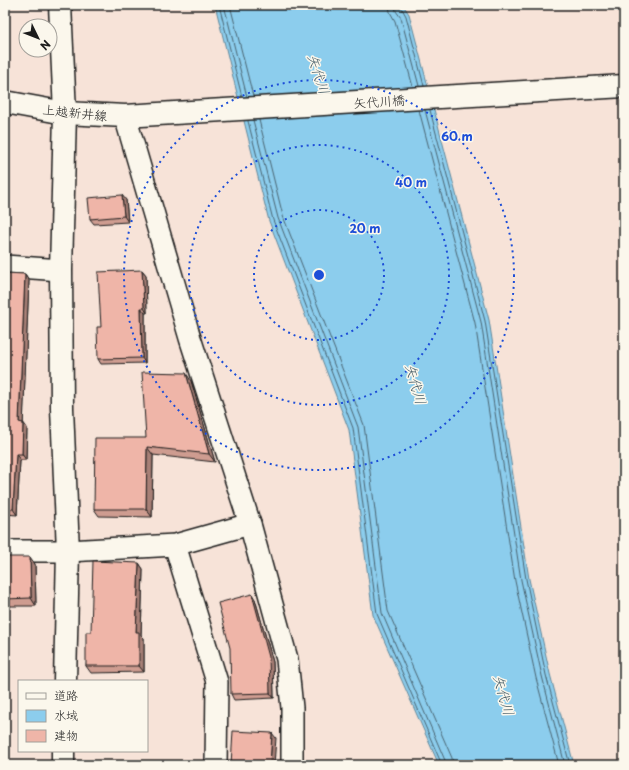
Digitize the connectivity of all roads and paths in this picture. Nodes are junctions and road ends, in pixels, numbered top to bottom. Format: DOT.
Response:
graph roads {
  1 [pos="60,5"];
  2 [pos="624,86"];
  3 [pos="5,102"];
  4 [pos="65,113"];
  5 [pos="136,115"];
  6 [pos="5,266"];
  7 [pos="61,270"];
  8 [pos="250,524"];
  9 [pos="175,545"];
  10 [pos="5,551"];
  11 [pos="68,551"];
  12 [pos="65,680"];
  13 [pos="63,752"];
  14 [pos="63,765"];
  15 [pos="216,765"];
  16 [pos="292,765"];
  1 -- 4 [label="street"];
  2 -- 5 [label="street, 矢代川橋"];
  3 -- 4 [label="street, 上越新井線"];
  4 -- 5 [label="street, 上越新井線"];
  4 -- 7 [label="street"];
  5 -- 8 [label="street"];
  6 -- 7 [label="street"];
  7 -- 11 [label="street"];
  8 -- 9 [label="street"];
  8 -- 16 [label="street"];
  9 -- 11 [label="street"];
  9 -- 15 [label="street"];
  10 -- 11 [label="street"];
  11 -- 12 [label="street"];
  13 -- 14 [label="street"];
}
